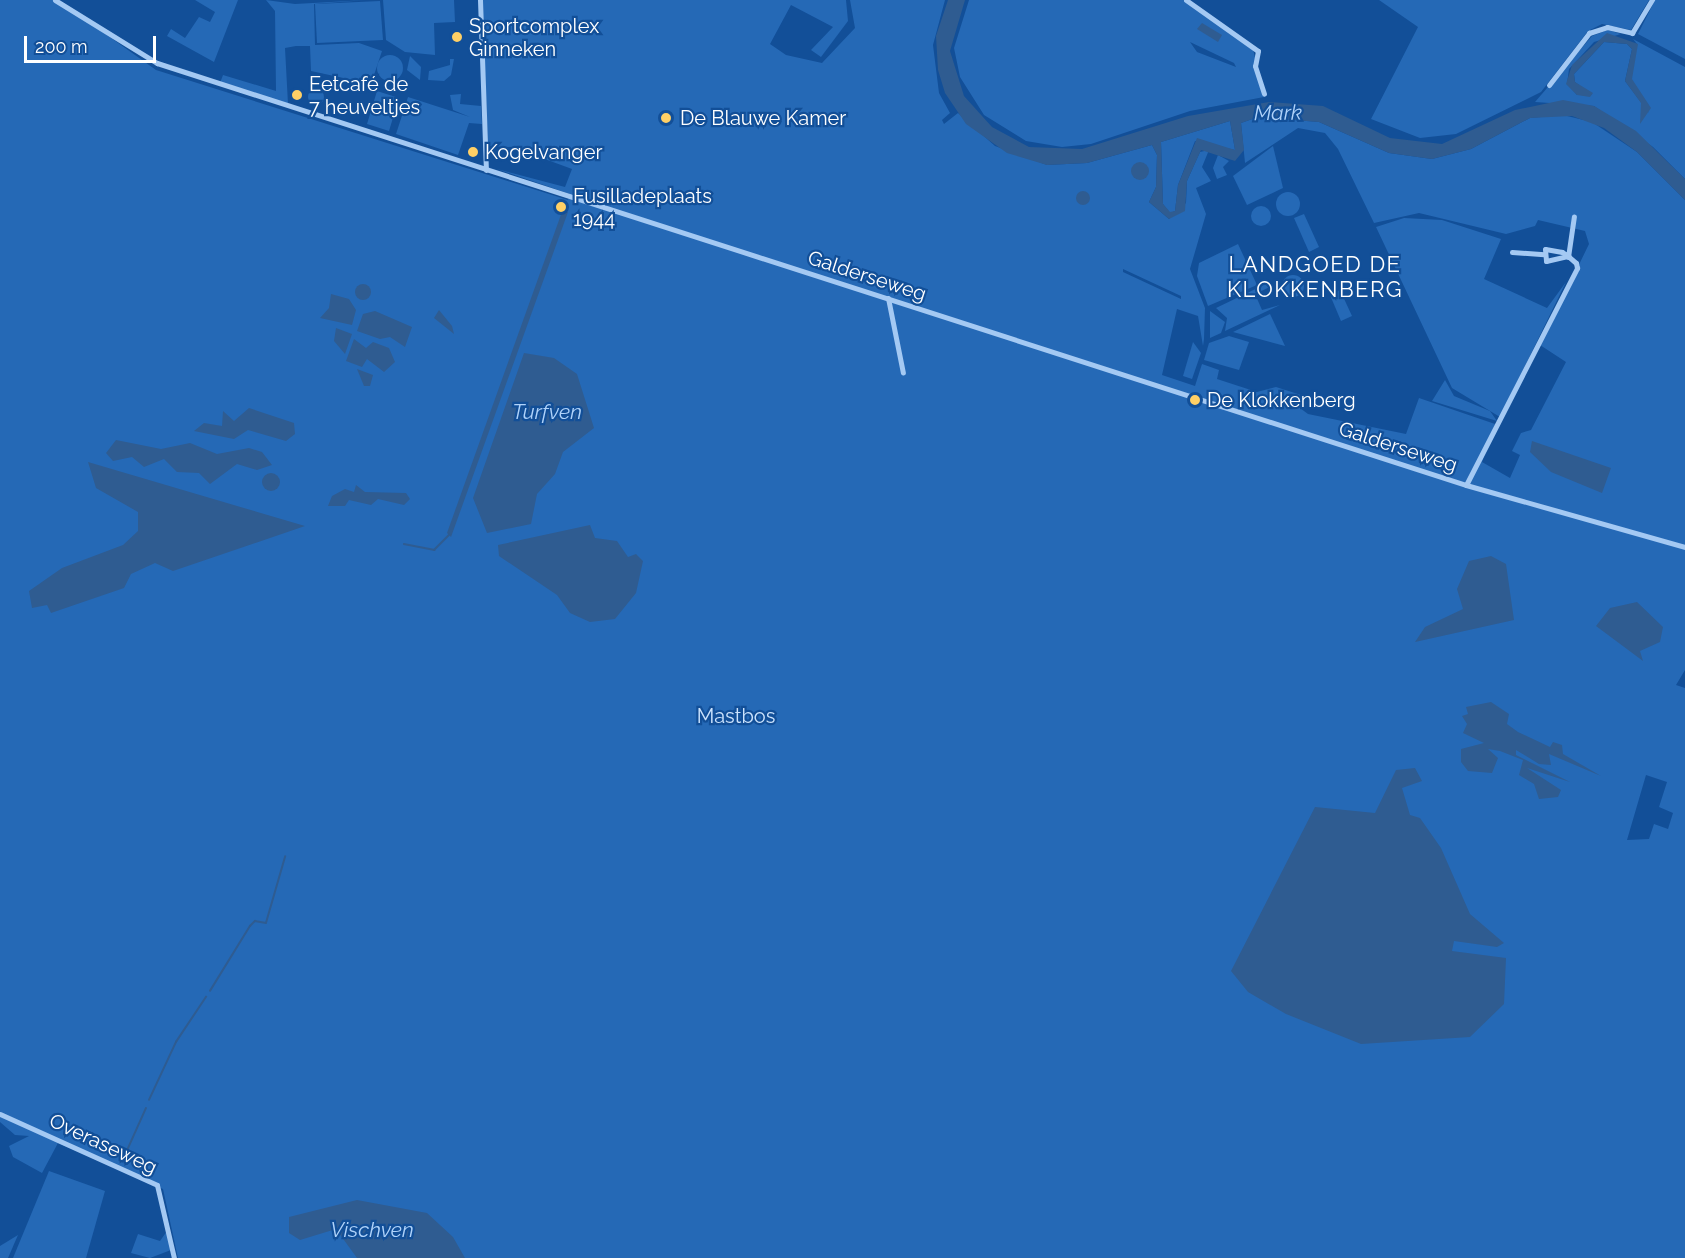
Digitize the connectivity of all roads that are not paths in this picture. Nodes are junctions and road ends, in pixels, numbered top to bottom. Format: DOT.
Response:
graph roads {
  1 [pos="55,0"];
  2 [pos="480,0"];
  3 [pos="1186,0"];
  4 [pos="1652,0"];
  5 [pos="1549,85"];
  6 [pos="1264,94"];
  7 [pos="486,170"];
  8 [pos="1574,216"];
  9 [pos="1512,252"];
  10 [pos="1544,254"];
  11 [pos="1568,256"];
  12 [pos="888,298"];
  13 [pos="903,373"];
  14 [pos="1466,484"];
  15 [pos="1685,547"];
  16 [pos="0,1114"];
  17 [pos="174,1258"];
  1 -- 7 [label="street, Galderseweg"];
  2 -- 7 [label="street"];
  3 -- 6 [label="street"];
  4 -- 5 [label="street"];
  7 -- 12 [label="street, Galderseweg"];
  8 -- 11 [label="street"];
  9 -- 10 [label="street"];
  10 -- 11 [label="street"];
  10 -- 11 [label="street"];
  11 -- 14 [label="street"];
  12 -- 13 [label="street"];
  12 -- 14 [label="street, Galderseweg"];
  14 -- 15 [label="street, Galderseweg"];
  16 -- 17 [label="street, Overaseweg"];
}
